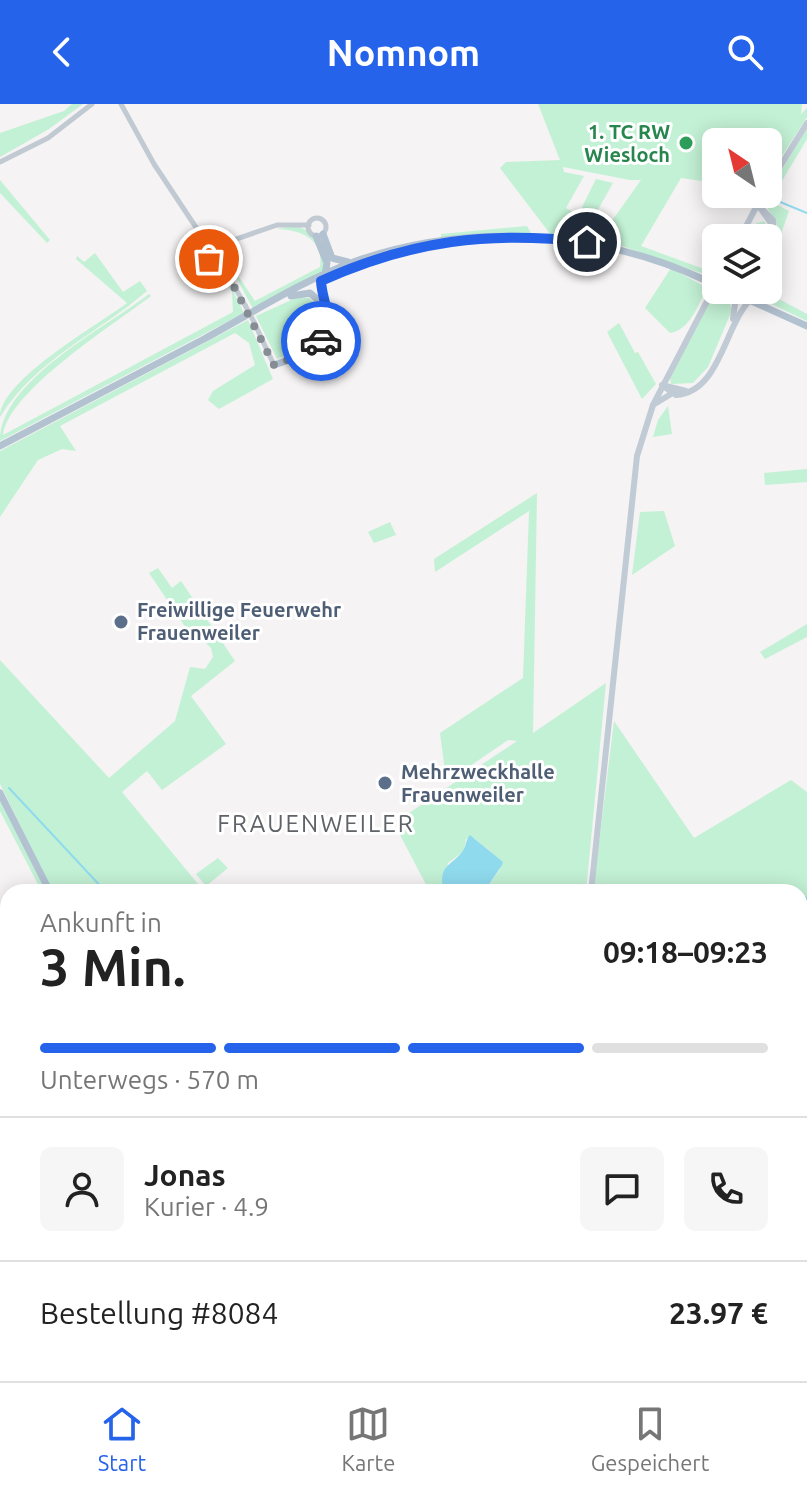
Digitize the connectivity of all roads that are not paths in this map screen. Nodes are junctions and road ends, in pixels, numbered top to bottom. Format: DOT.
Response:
graph roads {
  1 [pos="92,104"];
  2 [pos="121,104"];
  3 [pos="807,123"];
  4 [pos="0,162"];
  5 [pos="782,163"];
  6 [pos="756,208"];
  7 [pos="760,208"];
  8 [pos="762,208"];
  9 [pos="766,218"];
  10 [pos="748,222"];
  11 [pos="771,224"];
  12 [pos="772,224"];
  13 [pos="309,225"];
  14 [pos="320,235"];
  15 [pos="207,244"];
  16 [pos="220,248"];
  17 [pos="393,252"];
  18 [pos="218,258"];
  19 [pos="354,262"];
  20 [pos="323,278"];
  21 [pos="702,279"];
  22 [pos="291,296"];
  23 [pos="705,304"];
  24 [pos="735,304"];
  25 [pos="747,304"];
  26 [pos="761,304"];
  27 [pos="263,308"];
  28 [pos="328,310"];
  29 [pos="733,323"];
  30 [pos="807,326"];
  31 [pos="274,365"];
  32 [pos="662,385"];
  33 [pos="689,392"];
  34 [pos="671,394"];
  35 [pos="653,405"];
  36 [pos="0,446"];
  37 [pos="0,790"];
  38 [pos="46,884"];
  39 [pos="592,884"];
  1 -- 4 [label="street"];
  2 -- 15 [label="street"];
  3 -- 5 [label="main road"];
  6 -- 10 [label="main road"];
  7 -- 9 [label="main road"];
  8 -- 12 [label="main road"];
  9 -- 10 [label="main road"];
  9 -- 11 [label="main road"];
  13 -- 14 [label="street"];
  13 -- 14 [label="street"];
  13 -- 16 [label="street"];
  14 -- 19 [label="main road"];
  14 -- 20 [label="main road"];
  15 -- 16 [label="street"];
  15 -- 18 [label="street"];
  16 -- 18 [label="street"];
  17 -- 19 [label="main road"];
  17 -- 20 [label="main road"];
  17 -- 21 [label="main road, bridge"];
  18 -- 31 [label="street, bridge"];
  19 -- 20 [label="main road"];
  20 -- 22 [label="main road"];
  20 -- 27 [label="main road"];
  20 -- 28 [label="main road"];
  22 -- 27 [label="main road"];
  22 -- 28 [label="main road"];
  23 -- 32 [label="main road"];
  24 -- 29 [label="main road"];
  25 -- 29 [label="main road"];
  26 -- 30 [label="main road"];
  27 -- 36 [label="main road"];
  28 -- 31 [label="main road"];
  29 -- 33 [label="main road"];
  32 -- 33 [label="main road"];
  32 -- 34 [label="main road"];
  32 -- 35 [label="main road"];
  33 -- 34 [label="main road"];
  34 -- 35 [label="main road"];
  35 -- 39 [label="main road"];
  37 -- 38 [label="main road"];
}
